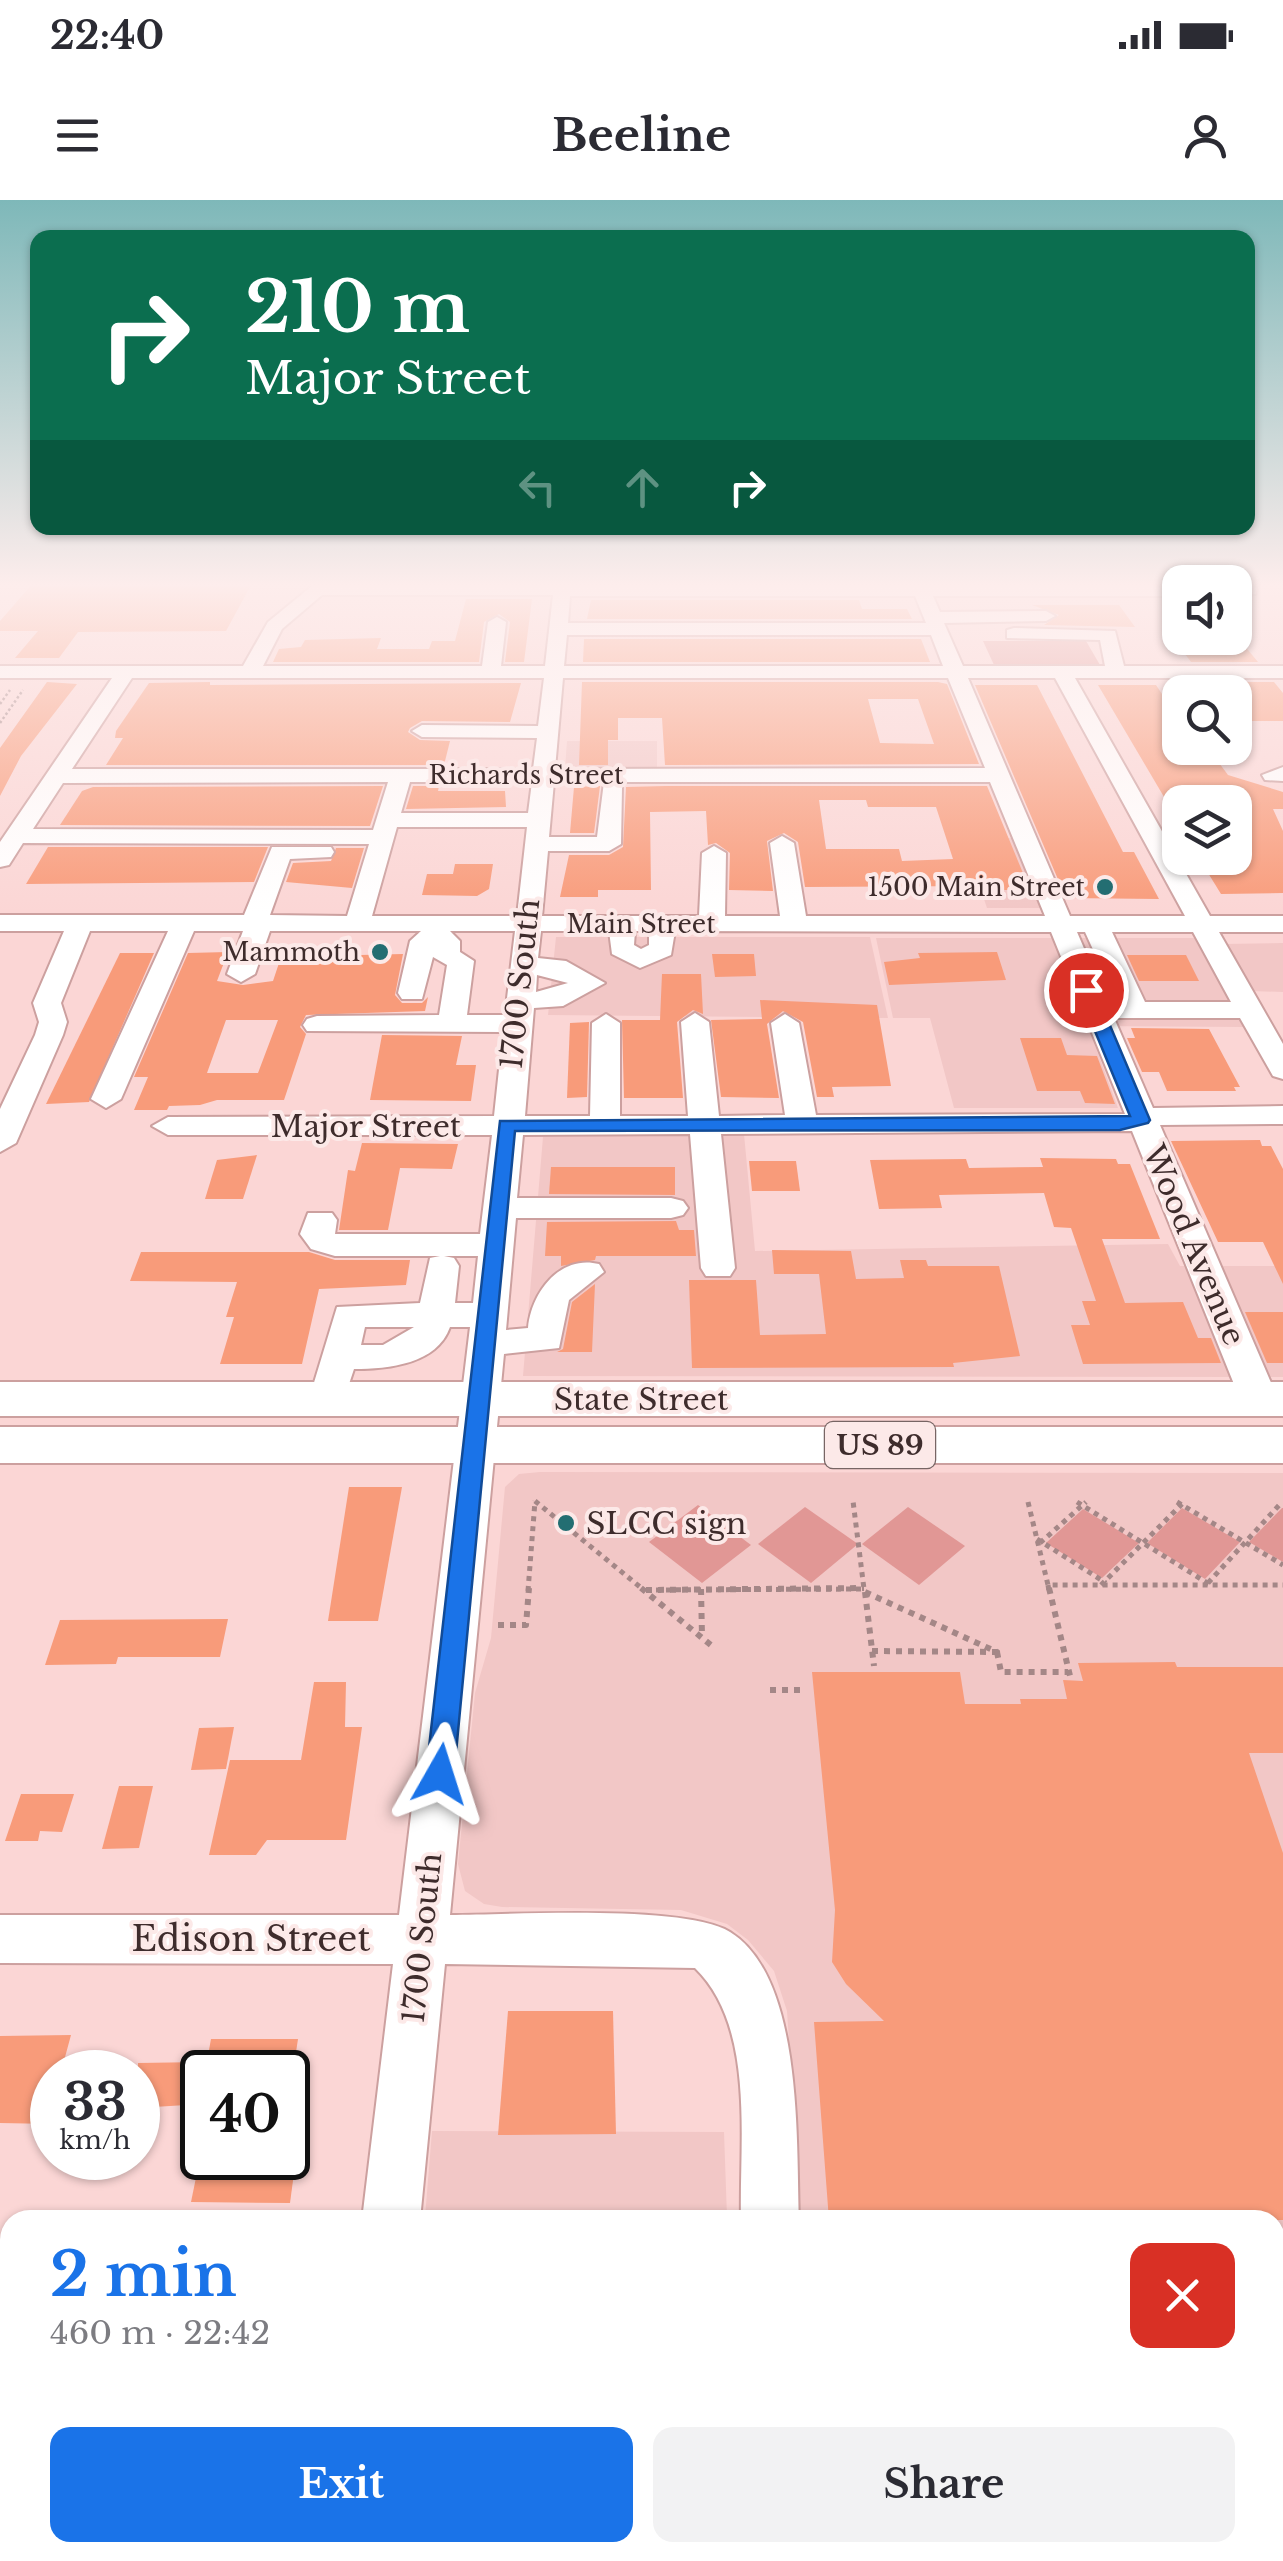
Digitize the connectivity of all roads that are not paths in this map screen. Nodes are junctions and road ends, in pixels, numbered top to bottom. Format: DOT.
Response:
graph roads {
  1 [pos="113,692"];
  2 [pos="551,692"];
  3 [pos="962,692"];
  4 [pos="1073,692"];
  5 [pos="422,731"];
  6 [pos="470,732"];
  7 [pos="498,732"];
  8 [pos="546,732"];
  9 [pos="461,769"];
  10 [pos="490,769"];
  11 [pos="625,772"];
  12 [pos="996,774"];
  13 [pos="401,775"];
  14 [pos="542,775"];
  15 [pos="57,776"];
  16 [pos="16,836"];
  17 [pos="384,836"];
  18 [pos="534,841"];
  19 [pos="782,843"];
  20 [pos="702,851"];
  21 [pos="598,858"];
  22 [pos="0,860"];
  23 [pos="711,912"];
  24 [pos="0,924"];
  25 [pos="80,924"];
  26 [pos="184,924"];
  27 [pos="257,924"];
  28 [pos="356,924"];
  29 [pos="526,924"];
  30 [pos="622,924"];
  31 [pos="662,924"];
  32 [pos="794,924"];
  33 [pos="1058,924"];
  34 [pos="1095,924"];
  35 [pos="1202,924"];
  36 [pos="1283,924"];
  37 [pos="435,942"];
  38 [pos="640,960"];
  39 [pos="522,966"];
  40 [pos="241,974"];
  41 [pos="591,982"];
  42 [pos="412,992"];
  43 [pos="1091,1000"];
  44 [pos="1130,1000"];
  45 [pos="1250,1010"];
  46 [pos="518,1011"];
  47 [pos="696,1022"];
  48 [pos="606,1023"];
  49 [pos="786,1023"];
  50 [pos="317,1024"];
  51 [pos="452,1024"];
  52 [pos="1283,1070"];
  53 [pos="106,1099"];
  54 [pos="1283,1116"];
  55 [pos="1141,1120"];
  56 [pos="506,1125"];
  57 [pos="605,1125"];
  58 [pos="708,1125"];
  59 [pos="802,1125"];
  60 [pos="168,1126"];
  61 [pos="0,1143"];
  62 [pos="499,1208"];
  63 [pos="672,1208"];
  64 [pos="320,1220"];
  65 [pos="495,1245"];
  66 [pos="442,1266"];
  67 [pos="718,1268"];
  68 [pos="587,1272"];
  69 [pos="436,1316"];
  70 [pos="487,1329"];
  71 [pos="334,1378"];
  72 [pos="0,1399"];
  73 [pos="1271,1399"];
  74 [pos="478,1422"];
  75 [pos="0,1445"];
  76 [pos="1283,1445"];
  77 [pos="0,1938"];
  78 [pos="422,1939"];
  79 [pos="392,2210"];
  80 [pos="769,2210"];
  1 -- 15 [label="street"];
  2 -- 8 [label="street, 1700 South"];
  3 -- 12 [label="street, Wood Avenue"];
  4 -- 35 [label="street"];
  5 -- 6 [label="street"];
  6 -- 7 [label="street"];
  6 -- 9 [label="street"];
  7 -- 8 [label="street"];
  7 -- 10 [label="street"];
  8 -- 14 [label="street, 1700 South"];
  9 -- 10 [label="street, Richards Street"];
  9 -- 13 [label="street, Richards Street"];
  10 -- 14 [label="street, Richards Street"];
  11 -- 12 [label="street, Richards Street"];
  11 -- 14 [label="street, Richards Street"];
  11 -- 18 [label="street"];
  12 -- 33 [label="street, Wood Avenue"];
  13 -- 15 [label="street, Richards Street"];
  13 -- 17 [label="street"];
  14 -- 18 [label="street, 1700 South"];
  15 -- 16 [label="street"];
  16 -- 17 [label="street"];
  16 -- 22 [label="street"];
  17 -- 18 [label="street"];
  17 -- 27 [label="street"];
  17 -- 28 [label="street"];
  18 -- 21 [label="street"];
  18 -- 29 [label="street, 1700 South"];
  19 -- 32 [label="street"];
  20 -- 23 [label="street"];
  23 -- 31 [label="street, Main Street"];
  23 -- 32 [label="street, Main Street"];
  24 -- 25 [label="street, Main Street"];
  25 -- 26 [label="street, Main Street"];
  25 -- 61 [label="street"];
  26 -- 27 [label="street, Main Street"];
  26 -- 53 [label="street"];
  27 -- 28 [label="street, Main Street"];
  27 -- 40 [label="street"];
  28 -- 37 [label="street, Main Street"];
  29 -- 30 [label="street, Main Street"];
  29 -- 37 [label="street, Main Street"];
  29 -- 39 [label="street, 1700 South"];
  30 -- 31 [label="street, Main Street"];
  30 -- 38 [label="street"];
  31 -- 38 [label="street"];
  32 -- 33 [label="street, Main Street"];
  33 -- 34 [label="street, Main Street"];
  33 -- 43 [label="street, Wood Avenue"];
  34 -- 35 [label="street, Main Street"];
  34 -- 44 [label="street"];
  35 -- 36 [label="street, Main Street"];
  35 -- 45 [label="street"];
  37 -- 42 [label="street"];
  37 -- 51 [label="street"];
  38 -- 41 [label="street"];
  39 -- 41 [label="street"];
  39 -- 46 [label="street, 1700 South"];
  41 -- 46 [label="street"];
  43 -- 44 [label="street"];
  43 -- 55 [label="street, Wood Avenue"];
  44 -- 45 [label="street"];
  45 -- 52 [label="street"];
  46 -- 51 [label="street"];
  46 -- 56 [label="street, 1700 South"];
  47 -- 58 [label="street"];
  48 -- 57 [label="street"];
  49 -- 59 [label="street"];
  50 -- 51 [label="street"];
  54 -- 55 [label="street, Major Street"];
  55 -- 59 [label="street, Major Street"];
  55 -- 73 [label="street, Wood Avenue"];
  56 -- 57 [label="street, Major Street"];
  56 -- 60 [label="street, Major Street"];
  56 -- 62 [label="street, 1700 South"];
  57 -- 58 [label="street, Major Street"];
  58 -- 59 [label="street, Major Street"];
  58 -- 67 [label="street"];
  62 -- 63 [label="street"];
  62 -- 65 [label="street, 1700 South"];
  64 -- 65 [label="street"];
  65 -- 70 [label="street, 1700 South"];
  66 -- 69 [label="street"];
  68 -- 70 [label="street"];
  69 -- 70 [label="street"];
  69 -- 71 [label="street"];
  70 -- 74 [label="street, 1700 South"];
  71 -- 72 [label="main road, State Street / US 89"];
  71 -- 74 [label="main road, State Street / US 89"];
  73 -- 74 [label="main road, State Street / US 89"];
  74 -- 75 [label="main road, State Street / US 89"];
  74 -- 76 [label="main road, State Street / US 89"];
  74 -- 78 [label="street, 1700 South"];
  77 -- 78 [label="street, Edison Street"];
  78 -- 79 [label="street, 1700 South"];
  78 -- 80 [label="street, Edison Street"];
}
